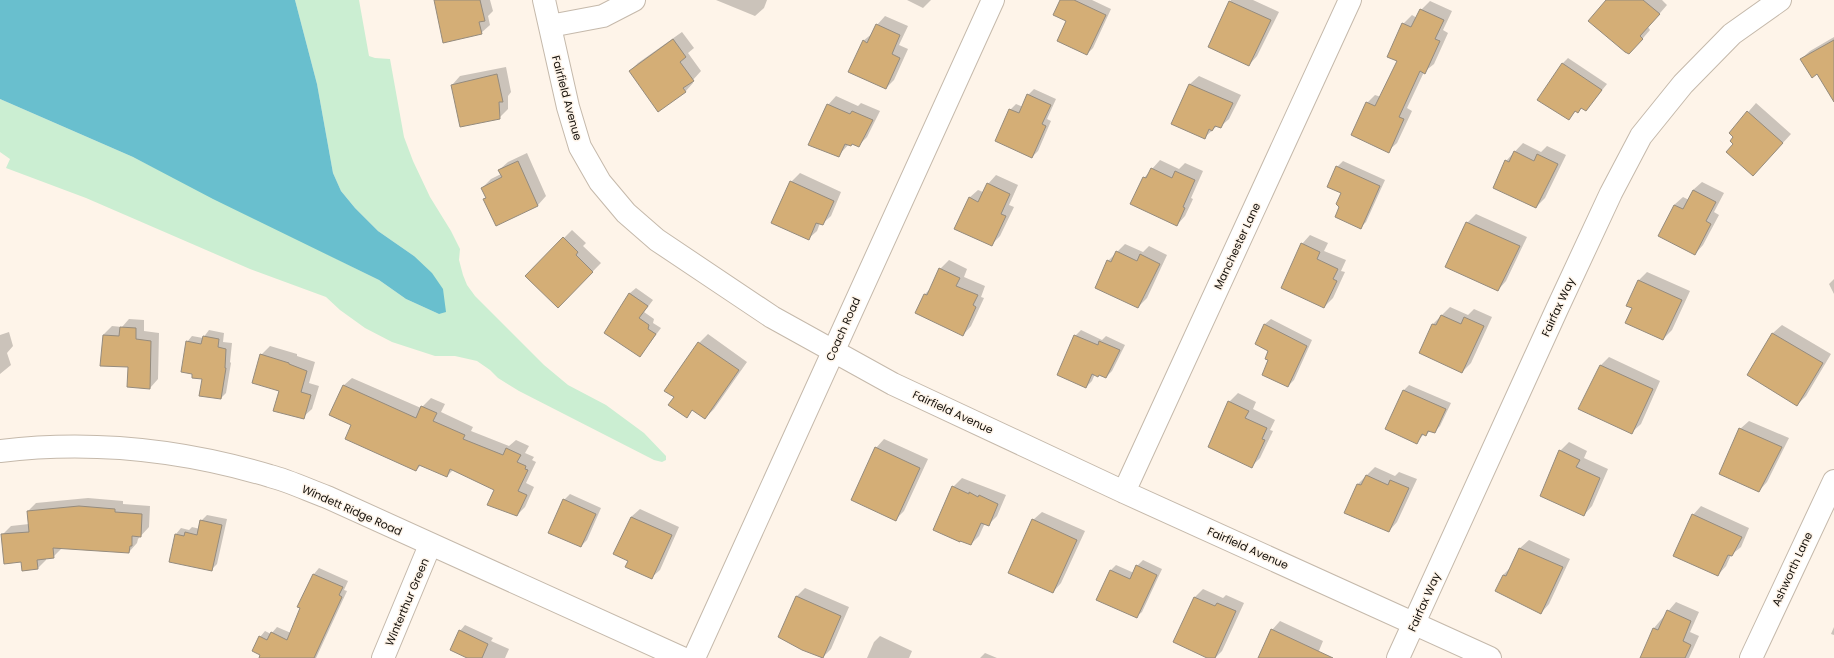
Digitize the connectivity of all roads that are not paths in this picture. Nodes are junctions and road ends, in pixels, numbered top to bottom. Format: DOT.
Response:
graph roads {
  1 [pos="544,0"];
  2 [pos="634,0"];
  3 [pos="993,0"];
  4 [pos="1350,0"];
  5 [pos="1780,0"];
  6 [pos="550,26"];
  7 [pos="833,352"];
  8 [pos="0,451"];
  9 [pos="1834,481"];
  10 [pos="1124,492"];
  11 [pos="430,545"];
  12 [pos="1415,624"];
  13 [pos="383,658"];
  14 [pos="682,658"];
  15 [pos="694,658"];
  16 [pos="1398,658"];
  17 [pos="1490,658"];
  18 [pos="1751,658"];
  1 -- 6 [label="street, Fairfield Avenue"];
  2 -- 6 [label="street"];
  3 -- 7 [label="street, Coach Road"];
  4 -- 10 [label="street, Manchester Lane"];
  5 -- 12 [label="street, Fairfax Way"];
  6 -- 7 [label="street, Fairfield Avenue"];
  7 -- 10 [label="street, Fairfield Avenue"];
  7 -- 15 [label="street, Coach Road"];
  8 -- 11 [label="street, Windett Ridge Road"];
  9 -- 18 [label="street, Ashworth Lane"];
  10 -- 12 [label="street, Fairfield Avenue"];
  11 -- 13 [label="street, Winterthur Green"];
  11 -- 14 [label="street, Windett Ridge Road"];
  12 -- 16 [label="street, Fairfax Way"];
  12 -- 17 [label="street, Fairfield Avenue"];
}
